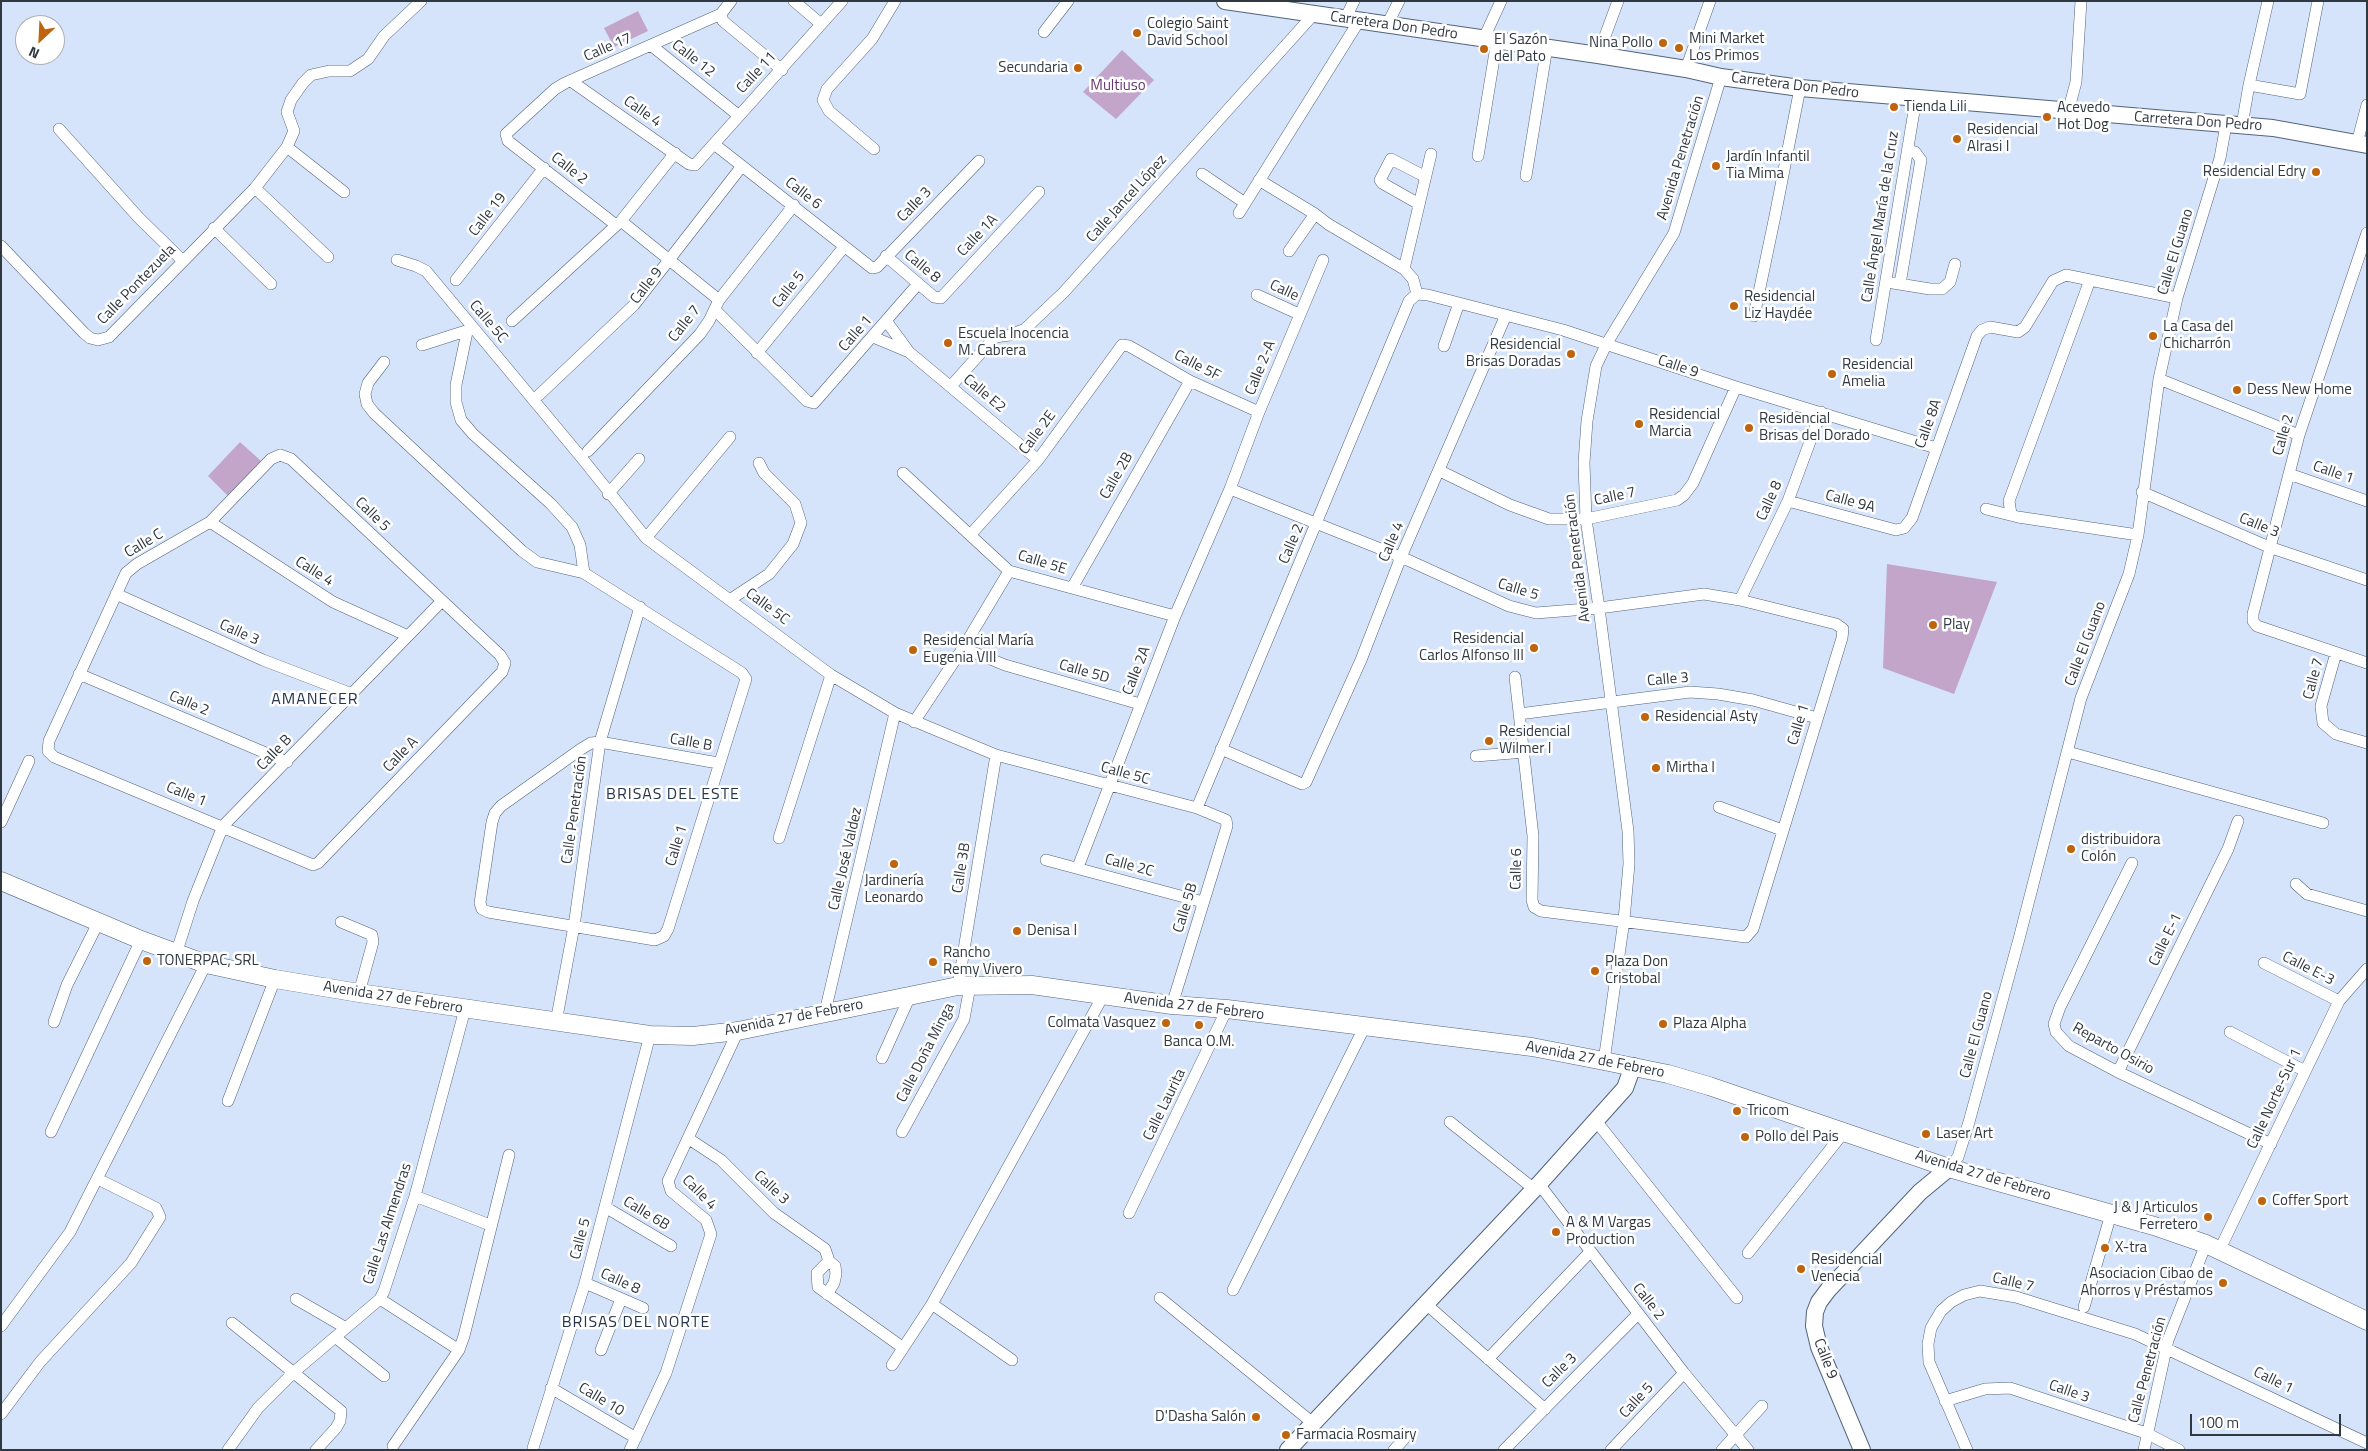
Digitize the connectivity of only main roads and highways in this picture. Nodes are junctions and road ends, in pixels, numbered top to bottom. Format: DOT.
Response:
graph roads {
  1 [pos="1,881"];
  2 [pos="2367,1321"];
  1 -- 2 [label="main road, Avenida 27 de Febrero"];
}
